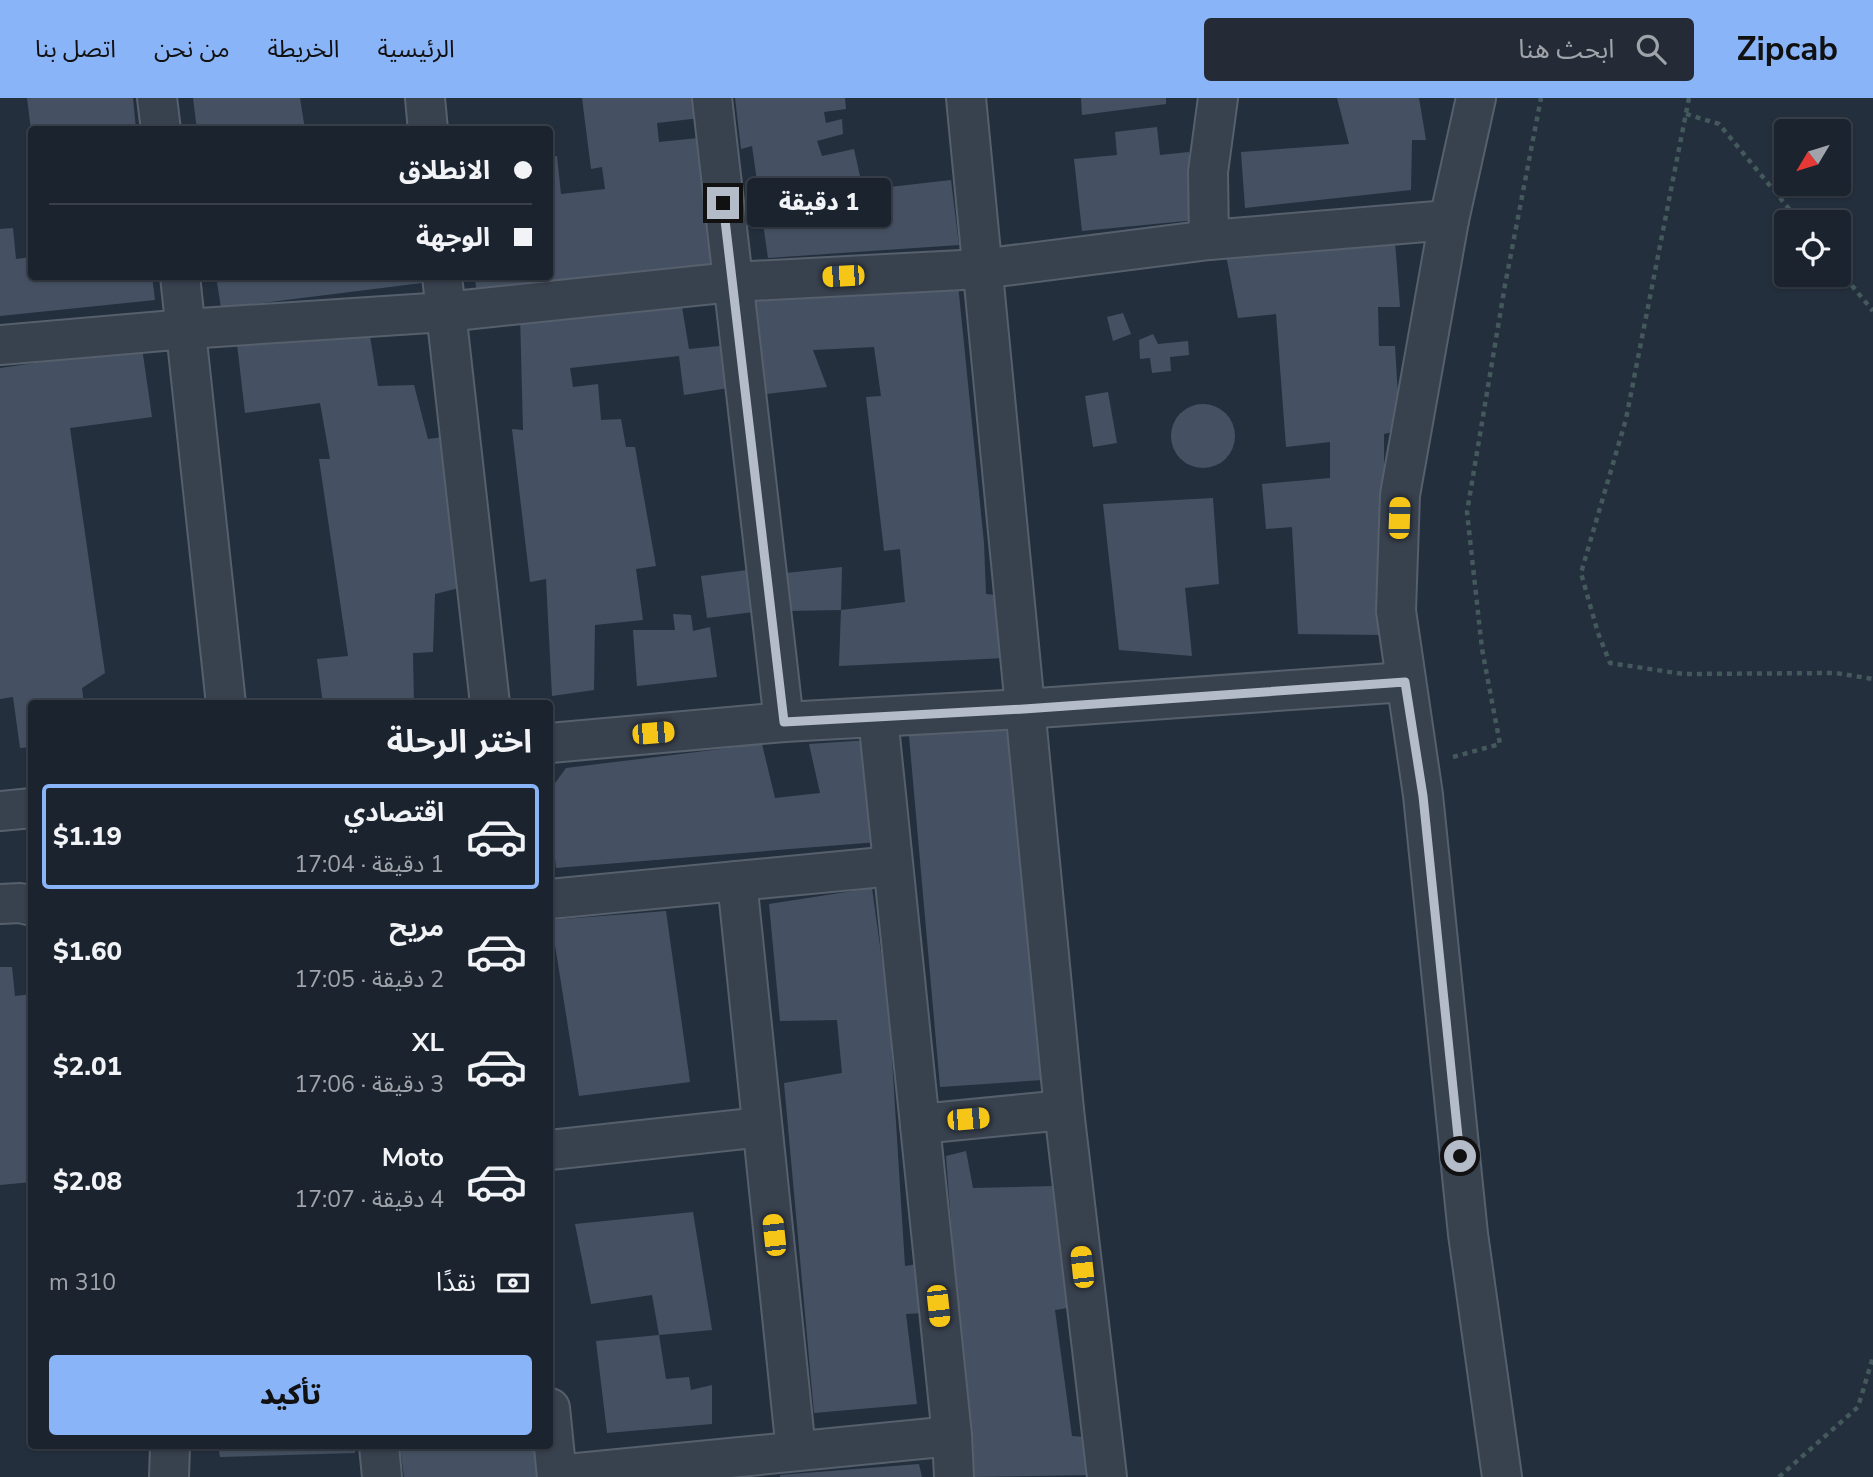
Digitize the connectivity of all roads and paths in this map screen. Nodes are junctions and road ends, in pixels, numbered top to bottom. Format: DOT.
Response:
graph roads {
  1 [pos="157,98"];
  2 [pos="425,98"];
  3 [pos="712,98"];
  4 [pos="966,98"];
  5 [pos="1218,98"];
  6 [pos="1476,98"];
  7 [pos="1541,98"];
  8 [pos="1689,98"];
  9 [pos="1686,114"];
  10 [pos="160,126"];
  11 [pos="428,126"];
  12 [pos="1790,210"];
  13 [pos="1449,220"];
  14 [pos="1209,240"];
  15 [pos="981,269"];
  16 [pos="180,280"];
  17 [pos="732,282"];
  18 [pos="1851,284"];
  19 [pos="443,294"];
  20 [pos="1873,311"];
  21 [pos="186,329"];
  22 [pos="0,345"];
  23 [pos="1873,679"];
  24 [pos="1405,682"];
  25 [pos="226,700"];
  26 [pos="490,700"];
  27 [pos="1024,709"];
  28 [pos="878,717"];
  29 [pos="784,722"];
  30 [pos="553,743"];
  31 [pos="1419,768"];
  32 [pos="28,808"];
  33 [pos="0,811"];
  34 [pos="893,866"];
  35 [pos="737,881"];
  36 [pos="553,900"];
  37 [pos="0,904"];
  38 [pos="28,905"];
  39 [pos="1064,1110"];
  40 [pos="920,1124"];
  41 [pos="762,1127"];
  42 [pos="553,1150"];
  43 [pos="1873,1357"];
  44 [pos="952,1436"];
  45 [pos="553,1437"];
  46 [pos="170,1449"];
  47 [pos="379,1449"];
  48 [pos="796,1451"];
  49 [pos="557,1476"];
  50 [pos="169,1477"];
  51 [pos="382,1477"];
  52 [pos="954,1477"];
  53 [pos="1107,1477"];
  54 [pos="1502,1477"];
  55 [pos="1779,1477"];
  1 -- 10 [label="street"];
  2 -- 11 [label="street"];
  3 -- 17 [label="street"];
  4 -- 15 [label="street"];
  5 -- 14 [label="street"];
  6 -- 13 [label="street"];
  7 -- 31 [label="path"];
  8 -- 9 [label="path"];
  9 -- 12 [label="path"];
  9 -- 23 [label="path"];
  13 -- 14 [label="street"];
  13 -- 24 [label="street"];
  14 -- 15 [label="street"];
  15 -- 17 [label="street"];
  15 -- 27 [label="street"];
  16 -- 21 [label="street"];
  17 -- 19 [label="street"];
  17 -- 29 [label="street"];
  18 -- 20 [label="path"];
  19 -- 21 [label="street"];
  19 -- 26 [label="street"];
  21 -- 22 [label="street"];
  21 -- 25 [label="street"];
  24 -- 27 [label="street"];
  24 -- 31 [label="street"];
  27 -- 28 [label="street"];
  27 -- 39 [label="street"];
  28 -- 29 [label="street"];
  28 -- 34 [label="street"];
  29 -- 30 [label="street"];
  31 -- 54 [label="street"];
  32 -- 33 [label="street"];
  34 -- 35 [label="street"];
  34 -- 40 [label="street"];
  35 -- 36 [label="street"];
  35 -- 41 [label="street"];
  37 -- 38 [label="street"];
  39 -- 40 [label="street"];
  39 -- 53 [label="street"];
  40 -- 44 [label="street"];
  41 -- 42 [label="street"];
  41 -- 48 [label="street"];
  43 -- 55 [label="path"];
  44 -- 48 [label="street"];
  44 -- 52 [label="street"];
  45 -- 49 [label="street"];
  46 -- 50 [label="street"];
  47 -- 51 [label="street"];
  48 -- 49 [label="street"];
}
